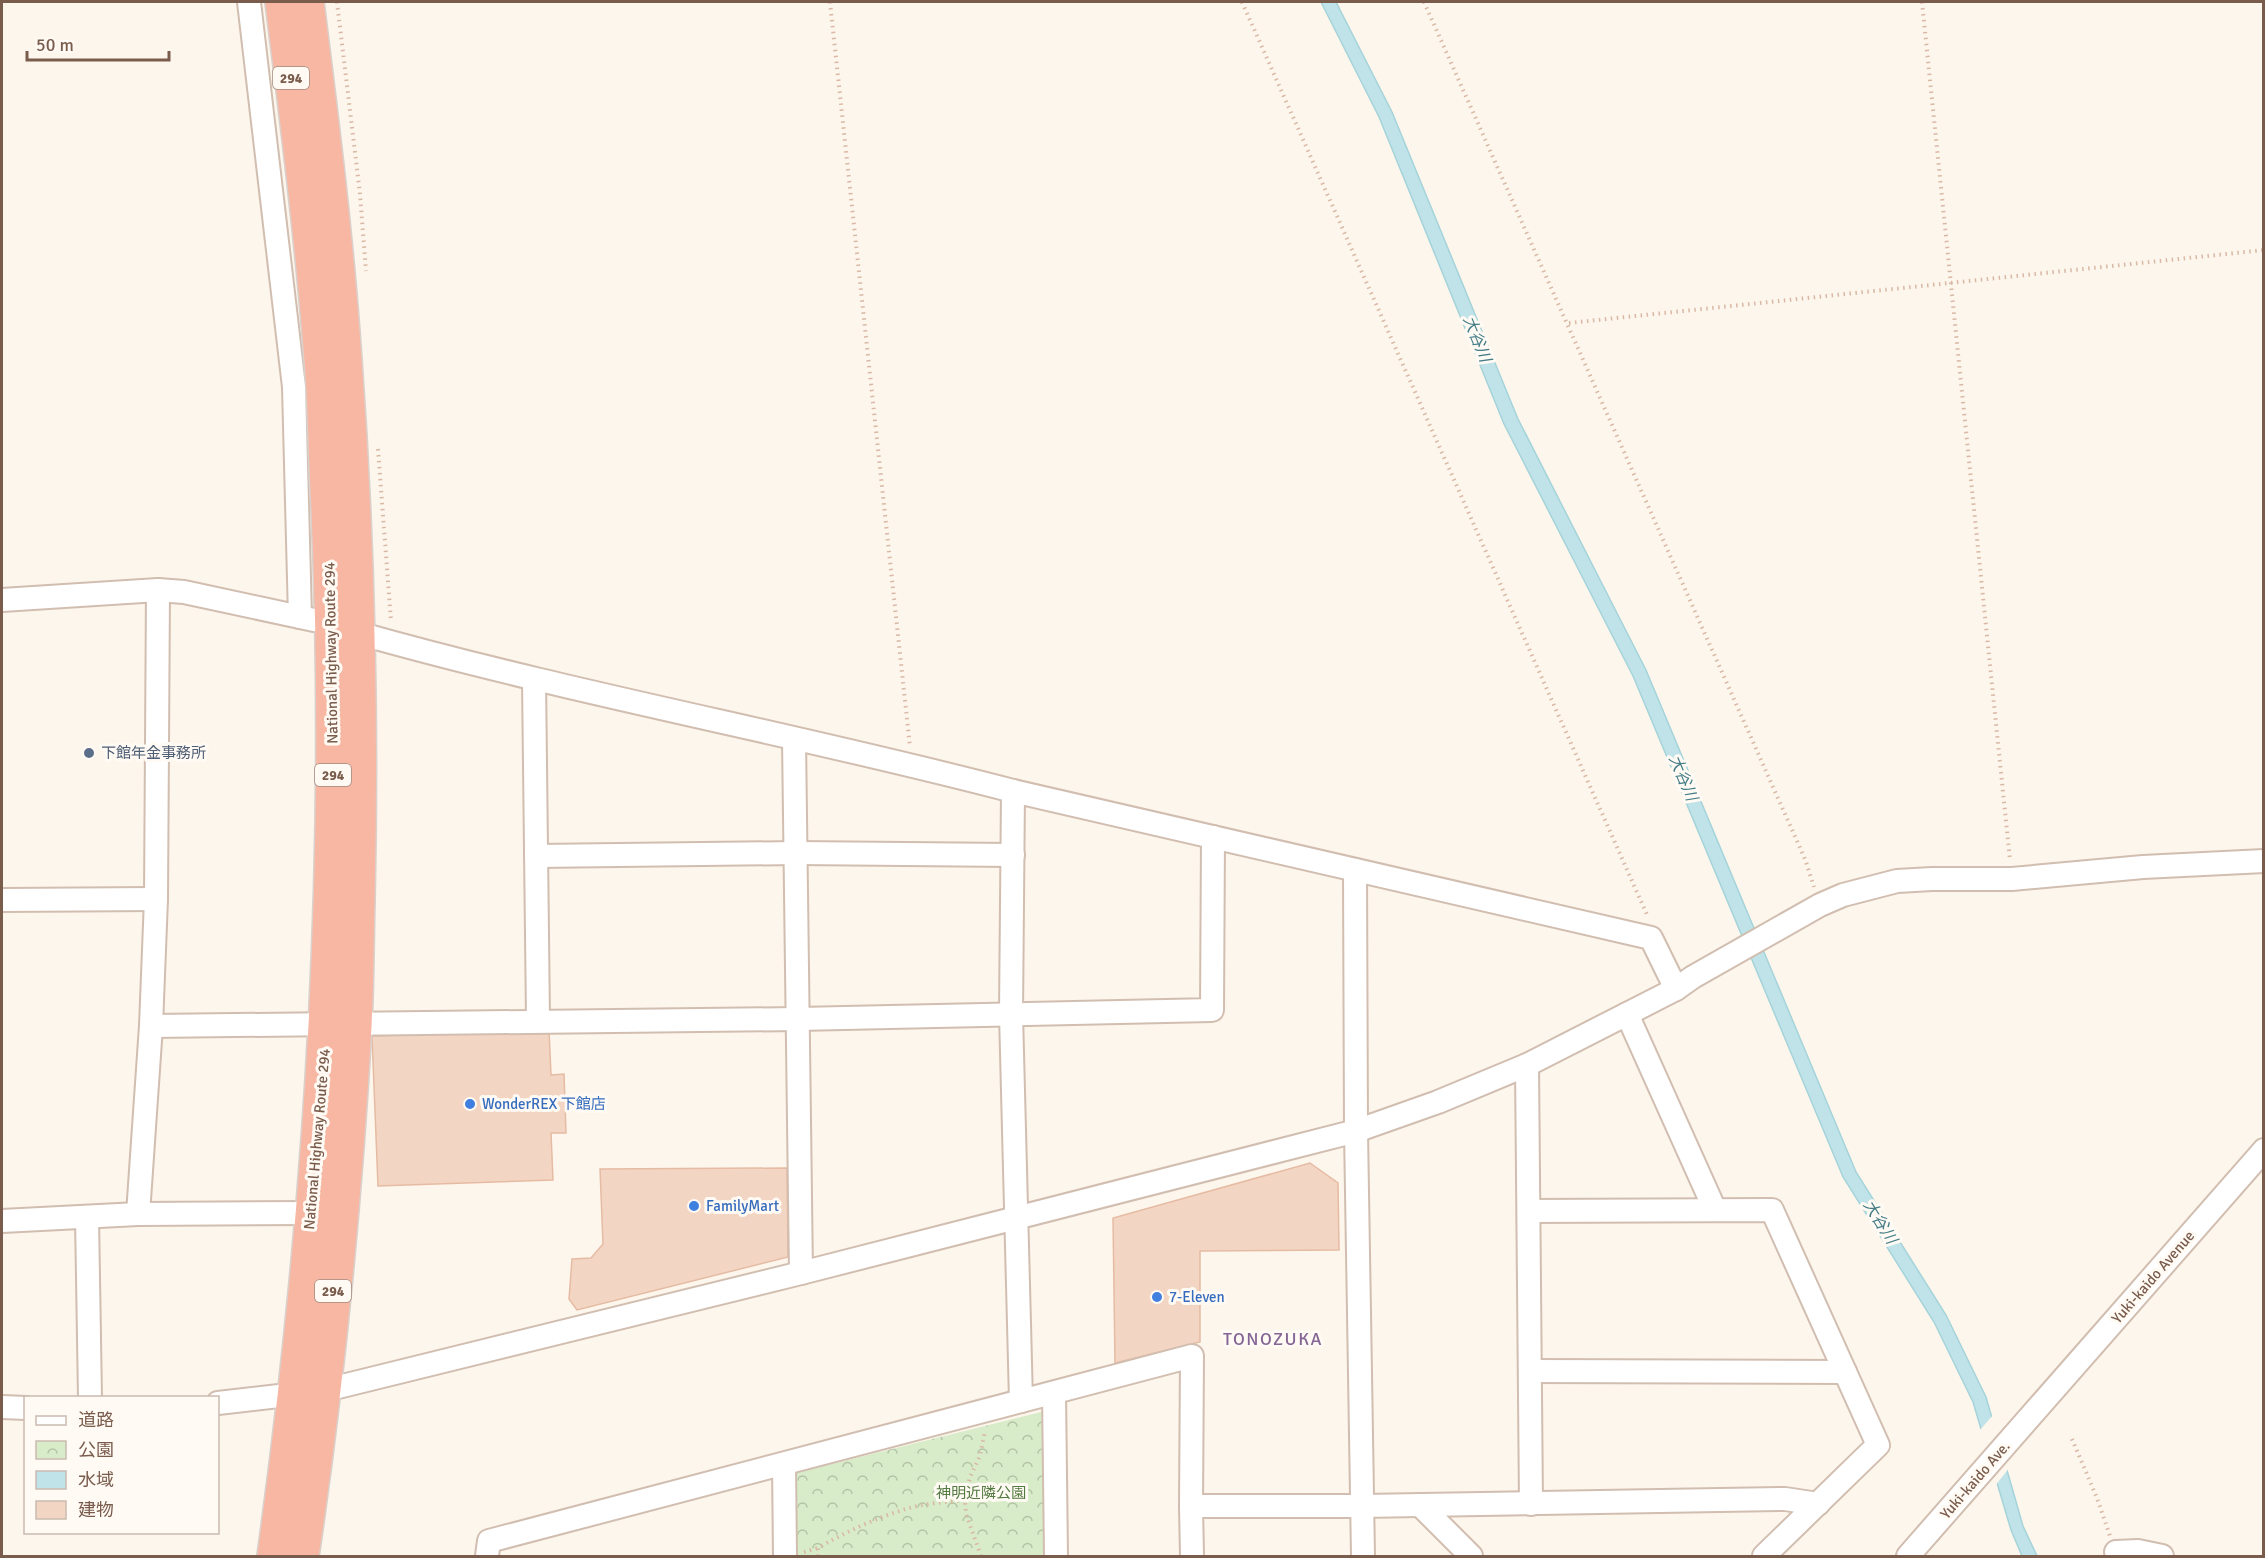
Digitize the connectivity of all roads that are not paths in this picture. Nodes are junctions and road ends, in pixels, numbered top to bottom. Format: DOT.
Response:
graph roads {
  1 [pos="249,2"];
  2 [pos="282,2"];
  3 [pos="307,2"];
  4 [pos="313,153"];
  5 [pos="158,590"];
  6 [pos="2,600"];
  7 [pos="300,617"];
  8 [pos="345,629"];
  9 [pos="534,679"];
  10 [pos="794,739"];
  11 [pos="1013,791"];
  12 [pos="1213,837"];
  13 [pos="796,853"];
  14 [pos="1013,855"];
  15 [pos="536,856"];
  16 [pos="2264,861"];
  17 [pos="1355,870"];
  18 [pos="156,899"];
  19 [pos="2,900"];
  20 [pos="1684,982"];
  21 [pos="1011,1014"];
  22 [pos="1627,1014"];
  23 [pos="798,1019"];
  24 [pos="538,1020"];
  25 [pos="341,1023"];
  26 [pos="151,1026"];
  27 [pos="1527,1065"];
  28 [pos="1356,1131"];
  29 [pos="2264,1150"];
  30 [pos="1715,1210"];
  31 [pos="1529,1211"];
  32 [pos="312,1213"];
  33 [pos="138,1214"];
  34 [pos="87,1216"];
  35 [pos="1018,1216"];
  36 [pos="2,1221"];
  37 [pos="801,1273"];
  38 [pos="1530,1371"];
  39 [pos="1845,1372"];
  40 [pos="308,1393"];
  41 [pos="1054,1393"];
  42 [pos="90,1396"];
  43 [pos="1021,1401"];
  44 [pos="219,1403"];
  45 [pos="2042,1403"];
  46 [pos="2,1407"];
  47 [pos="24,1408"];
  48 [pos="784,1464"];
  49 [pos="1531,1504"];
  50 [pos="1818,1504"];
  51 [pos="1420,1505"];
  52 [pos="1191,1506"];
  53 [pos="1362,1506"];
  54 [pos="2116,1552"];
  55 [pos="274,1557"];
  56 [pos="302,1557"];
  57 [pos="487,1557"];
  58 [pos="785,1557"];
  59 [pos="1056,1557"];
  60 [pos="1192,1557"];
  61 [pos="1363,1557"];
  62 [pos="1471,1557"];
  63 [pos="1764,1557"];
  64 [pos="1908,1557"];
  65 [pos="2162,1557"];
  1 -- 7 [label="street"];
  2 -- 4 [label="highway, National Highway Route 294 / 294"];
  3 -- 4 [label="highway, National Highway Route 294 / 294"];
  4 -- 8 [label="highway, National Highway Route 294 / 294"];
  5 -- 6 [label="street"];
  5 -- 7 [label="street"];
  5 -- 18 [label="street"];
  7 -- 8 [label="street"];
  8 -- 9 [label="street"];
  8 -- 25 [label="highway, National Highway Route 294 / 294"];
  9 -- 10 [label="street"];
  9 -- 15 [label="street"];
  10 -- 11 [label="street"];
  10 -- 13 [label="street"];
  11 -- 12 [label="street"];
  11 -- 14 [label="street"];
  12 -- 17 [label="street"];
  12 -- 21 [label="street"];
  13 -- 14 [label="street"];
  13 -- 15 [label="street"];
  13 -- 23 [label="street"];
  14 -- 21 [label="street"];
  15 -- 24 [label="street"];
  16 -- 20 [label="street"];
  17 -- 20 [label="street"];
  17 -- 28 [label="street"];
  18 -- 19 [label="street"];
  18 -- 26 [label="street"];
  20 -- 22 [label="street"];
  21 -- 23 [label="street"];
  21 -- 35 [label="street"];
  22 -- 27 [label="street"];
  22 -- 30 [label="street"];
  23 -- 24 [label="street"];
  23 -- 37 [label="street"];
  24 -- 25 [label="street"];
  25 -- 26 [label="street"];
  25 -- 32 [label="highway, National Highway Route 294 / 294"];
  25 -- 40 [label="highway, National Highway Route 294 / 294"];
  26 -- 33 [label="street"];
  27 -- 28 [label="street"];
  27 -- 31 [label="street"];
  28 -- 35 [label="street"];
  28 -- 53 [label="street"];
  29 -- 45 [label="street, Yuki-kaido Avenue"];
  30 -- 31 [label="street"];
  30 -- 39 [label="street"];
  31 -- 38 [label="street"];
  32 -- 33 [label="street"];
  32 -- 40 [label="highway, National Highway Route 294 / 294"];
  33 -- 34 [label="street"];
  34 -- 36 [label="street"];
  34 -- 42 [label="street"];
  35 -- 37 [label="street"];
  35 -- 43 [label="street"];
  37 -- 40 [label="street"];
  38 -- 39 [label="street"];
  38 -- 49 [label="street"];
  39 -- 50 [label="street"];
  40 -- 44 [label="street"];
  40 -- 55 [label="highway, National Highway Route 294 / 294"];
  40 -- 56 [label="highway, National Highway Route 294 / 294"];
  41 -- 43 [label="street"];
  41 -- 52 [label="street"];
  41 -- 59 [label="street"];
  43 -- 48 [label="street"];
  45 -- 64 [label="street, Yuki-kaido Ave."];
  46 -- 47 [label="street"];
  48 -- 57 [label="street"];
  48 -- 58 [label="street"];
  49 -- 50 [label="street"];
  49 -- 51 [label="street"];
  50 -- 63 [label="street"];
  51 -- 53 [label="street"];
  51 -- 62 [label="street"];
  52 -- 53 [label="street"];
  52 -- 60 [label="street"];
  53 -- 61 [label="street"];
  54 -- 65 [label="street"];
}
